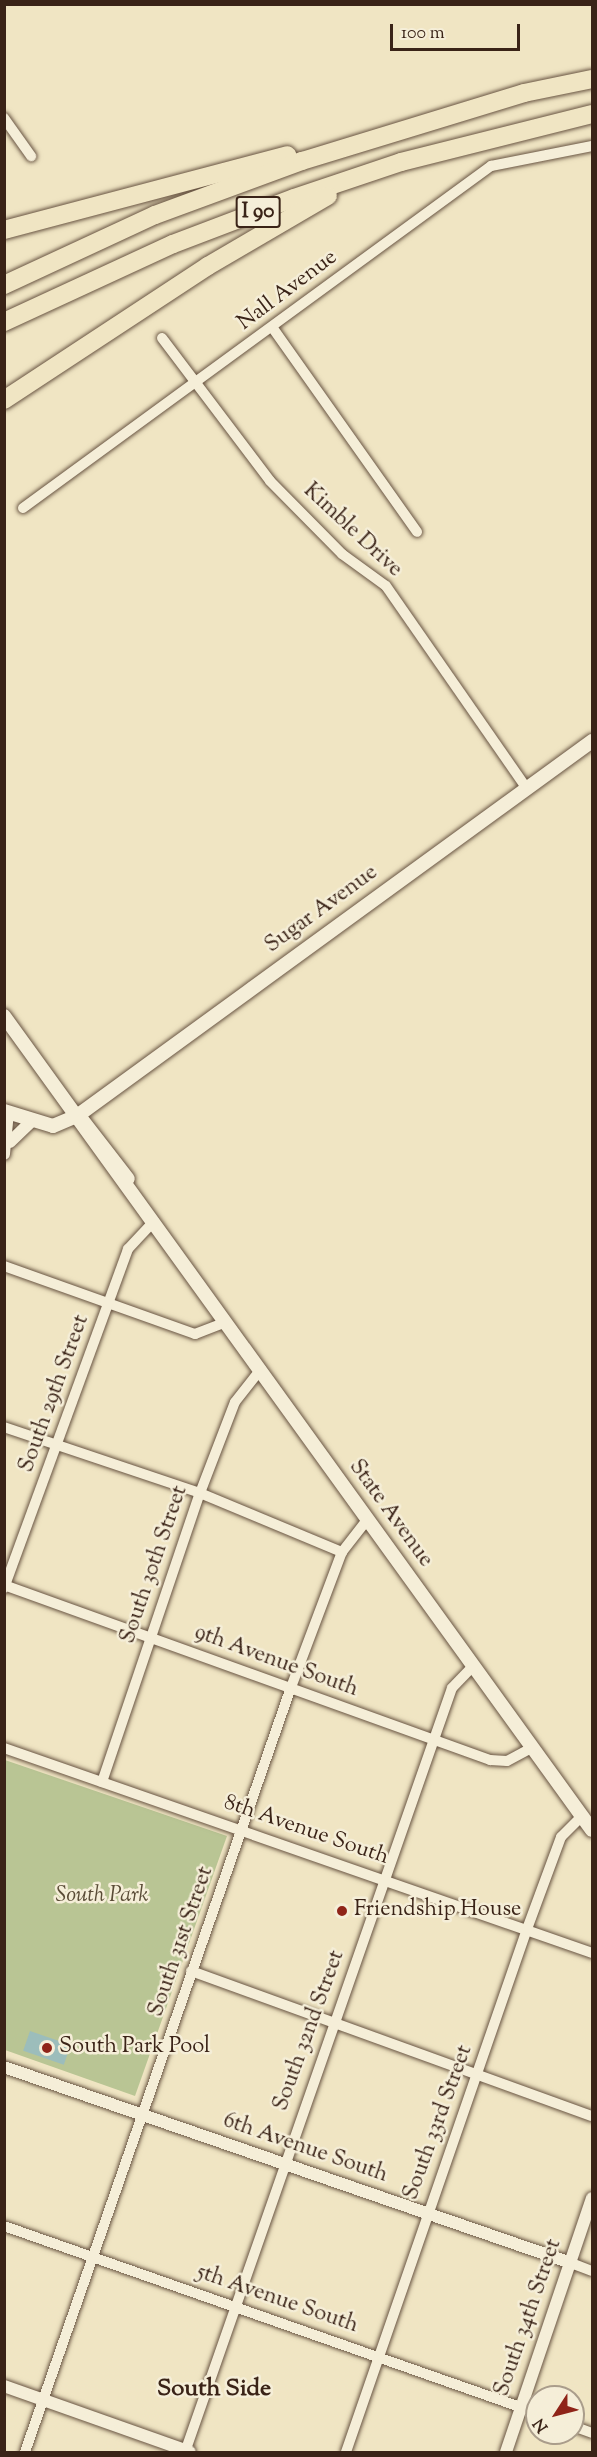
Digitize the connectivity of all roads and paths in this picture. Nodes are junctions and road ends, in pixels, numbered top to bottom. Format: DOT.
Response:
graph roads {
  1 [pos="592,79"];
  2 [pos="592,114"];
  3 [pos="4,118"];
  4 [pos="523,130"];
  5 [pos="592,146"];
  6 [pos="342,147"];
  7 [pos="31,156"];
  8 [pos="4,231"];
  9 [pos="4,285"];
  10 [pos="4,322"];
  11 [pos="272,327"];
  12 [pos="162,338"];
  13 [pos="196,386"];
  14 [pos="4,400"];
  15 [pos="23,508"];
  16 [pos="417,532"];
  17 [pos="592,741"];
  18 [pos="527,789"];
  19 [pos="4,1016"];
  20 [pos="6,1111"];
  21 [pos="77,1116"];
  22 [pos="32,1121"];
  23 [pos="6,1150"];
  24 [pos="154,1221"];
  25 [pos="4,1266"];
  26 [pos="109,1301"];
  27 [pos="226,1322"];
  28 [pos="261,1369"];
  29 [pos="4,1426"];
  30 [pos="56,1446"];
  31 [pos="200,1492"];
  32 [pos="367,1520"];
  33 [pos="342,1552"];
  34 [pos="5,1586"];
  35 [pos="151,1637"];
  36 [pos="473,1666"];
  37 [pos="290,1690"];
  38 [pos="435,1737"];
  39 [pos="532,1747"];
  40 [pos="4,1749"];
  41 [pos="102,1782"];
  42 [pos="582,1816"];
  43 [pos="242,1828"];
  44 [pos="592,1830"];
  45 [pos="387,1879"];
  46 [pos="527,1929"];
  47 [pos="592,1953"];
  48 [pos="191,1971"];
  49 [pos="333,2021"];
  50 [pos="4,2067"];
  51 [pos="479,2073"];
  52 [pos="145,2116"];
  53 [pos="592,2116"];
  54 [pos="284,2164"];
  55 [pos="592,2198"];
  56 [pos="426,2213"];
  57 [pos="4,2226"];
  58 [pos="94,2258"];
  59 [pos="571,2263"];
  60 [pos="592,2271"];
  61 [pos="235,2307"];
  62 [pos="380,2356"];
  63 [pos="4,2385"];
  64 [pos="44,2400"];
  65 [pos="521,2408"];
  66 [pos="525,2410"];
  67 [pos="25,2452"];
  68 [pos="187,2452"];
  69 [pos="346,2452"];
  70 [pos="506,2452"];
  1 -- 6 [label="highway, I 90"];
  2 -- 4 [label="highway, I 90"];
  3 -- 7 [label="street"];
  4 -- 10 [label="highway, I 90"];
  4 -- 14 [label="highway"];
  5 -- 11 [label="street, Nall Avenue"];
  6 -- 8 [label="highway"];
  6 -- 9 [label="highway, I 90"];
  11 -- 13 [label="street, Nall Avenue"];
  11 -- 16 [label="street"];
  12 -- 13 [label="street, Kimble Drive"];
  13 -- 15 [label="street, Nall Avenue"];
  13 -- 18 [label="street, Kimble Drive"];
  17 -- 18 [label="main road, Sugar Avenue"];
  18 -- 21 [label="main road, Sugar Avenue"];
  19 -- 21 [label="main road, State Avenue"];
  20 -- 22 [label="main road"];
  20 -- 23 [label="street"];
  21 -- 22 [label="main road"];
  21 -- 24 [label="main road, State Avenue"];
  22 -- 23 [label="street"];
  24 -- 26 [label="street, South 29th Street"];
  24 -- 27 [label="main road, State Avenue"];
  25 -- 26 [label="street"];
  26 -- 27 [label="street"];
  26 -- 30 [label="street, South 29th Street"];
  27 -- 28 [label="main road, State Avenue"];
  28 -- 31 [label="street, South 30th Street"];
  28 -- 32 [label="main road, State Avenue"];
  29 -- 30 [label="street"];
  30 -- 31 [label="street"];
  30 -- 34 [label="street, South 29th Street"];
  31 -- 33 [label="street"];
  31 -- 35 [label="street, South 30th Street"];
  32 -- 33 [label="street, South 31st Street"];
  32 -- 36 [label="main road, State Avenue"];
  33 -- 37 [label="street, South 31st Street"];
  34 -- 35 [label="street, 9th Avenue South"];
  35 -- 37 [label="street, 9th Avenue South"];
  35 -- 41 [label="street, South 30th Street"];
  36 -- 38 [label="street, South 32nd Street"];
  36 -- 39 [label="main road, State Avenue"];
  37 -- 38 [label="street, 9th Avenue South"];
  37 -- 43 [label="street, South 31st Street"];
  38 -- 39 [label="street, 9th Avenue South"];
  38 -- 45 [label="street, South 32nd Street"];
  39 -- 42 [label="main road, State Avenue"];
  40 -- 41 [label="street, 8th Avenue South"];
  41 -- 43 [label="street, 8th Avenue South"];
  42 -- 44 [label="main road, State Avenue"];
  42 -- 46 [label="street, South 33rd Street"];
  43 -- 45 [label="street, 8th Avenue South"];
  43 -- 48 [label="street, South 31st Street"];
  45 -- 46 [label="street, 8th Avenue South"];
  45 -- 49 [label="street, South 32nd Street"];
  46 -- 47 [label="street, 8th Avenue South"];
  46 -- 51 [label="street, South 33rd Street"];
  48 -- 49 [label="street"];
  48 -- 52 [label="street, South 31st Street"];
  49 -- 51 [label="street"];
  49 -- 54 [label="street, South 32nd Street"];
  50 -- 52 [label="street, 6th Avenue South"];
  51 -- 53 [label="street"];
  51 -- 56 [label="street, South 33rd Street"];
  52 -- 54 [label="street, 6th Avenue South"];
  52 -- 58 [label="street, South 31st Street"];
  54 -- 56 [label="street, 6th Avenue South"];
  54 -- 61 [label="street, South 32nd Street"];
  55 -- 59 [label="street, South 34th Street"];
  56 -- 59 [label="street, 6th Avenue South"];
  56 -- 62 [label="street, South 33rd Street"];
  57 -- 58 [label="street, 5th Avenue South"];
  58 -- 61 [label="street, 5th Avenue South"];
  58 -- 64 [label="street, South 31st Street"];
  59 -- 60 [label="street, 6th Avenue South"];
  59 -- 65 [label="street, South 34th Street"];
  61 -- 62 [label="street, 5th Avenue South"];
  61 -- 68 [label="street, South 32nd Street"];
  62 -- 65 [label="street, 5th Avenue South"];
  62 -- 69 [label="street, South 33rd Street"];
  63 -- 64 [label="street"];
  64 -- 67 [label="street, South 31st Street"];
  64 -- 68 [label="street"];
  65 -- 66 [label="street, 5th Avenue South"];
  65 -- 70 [label="street, South 34th Street"];
}
